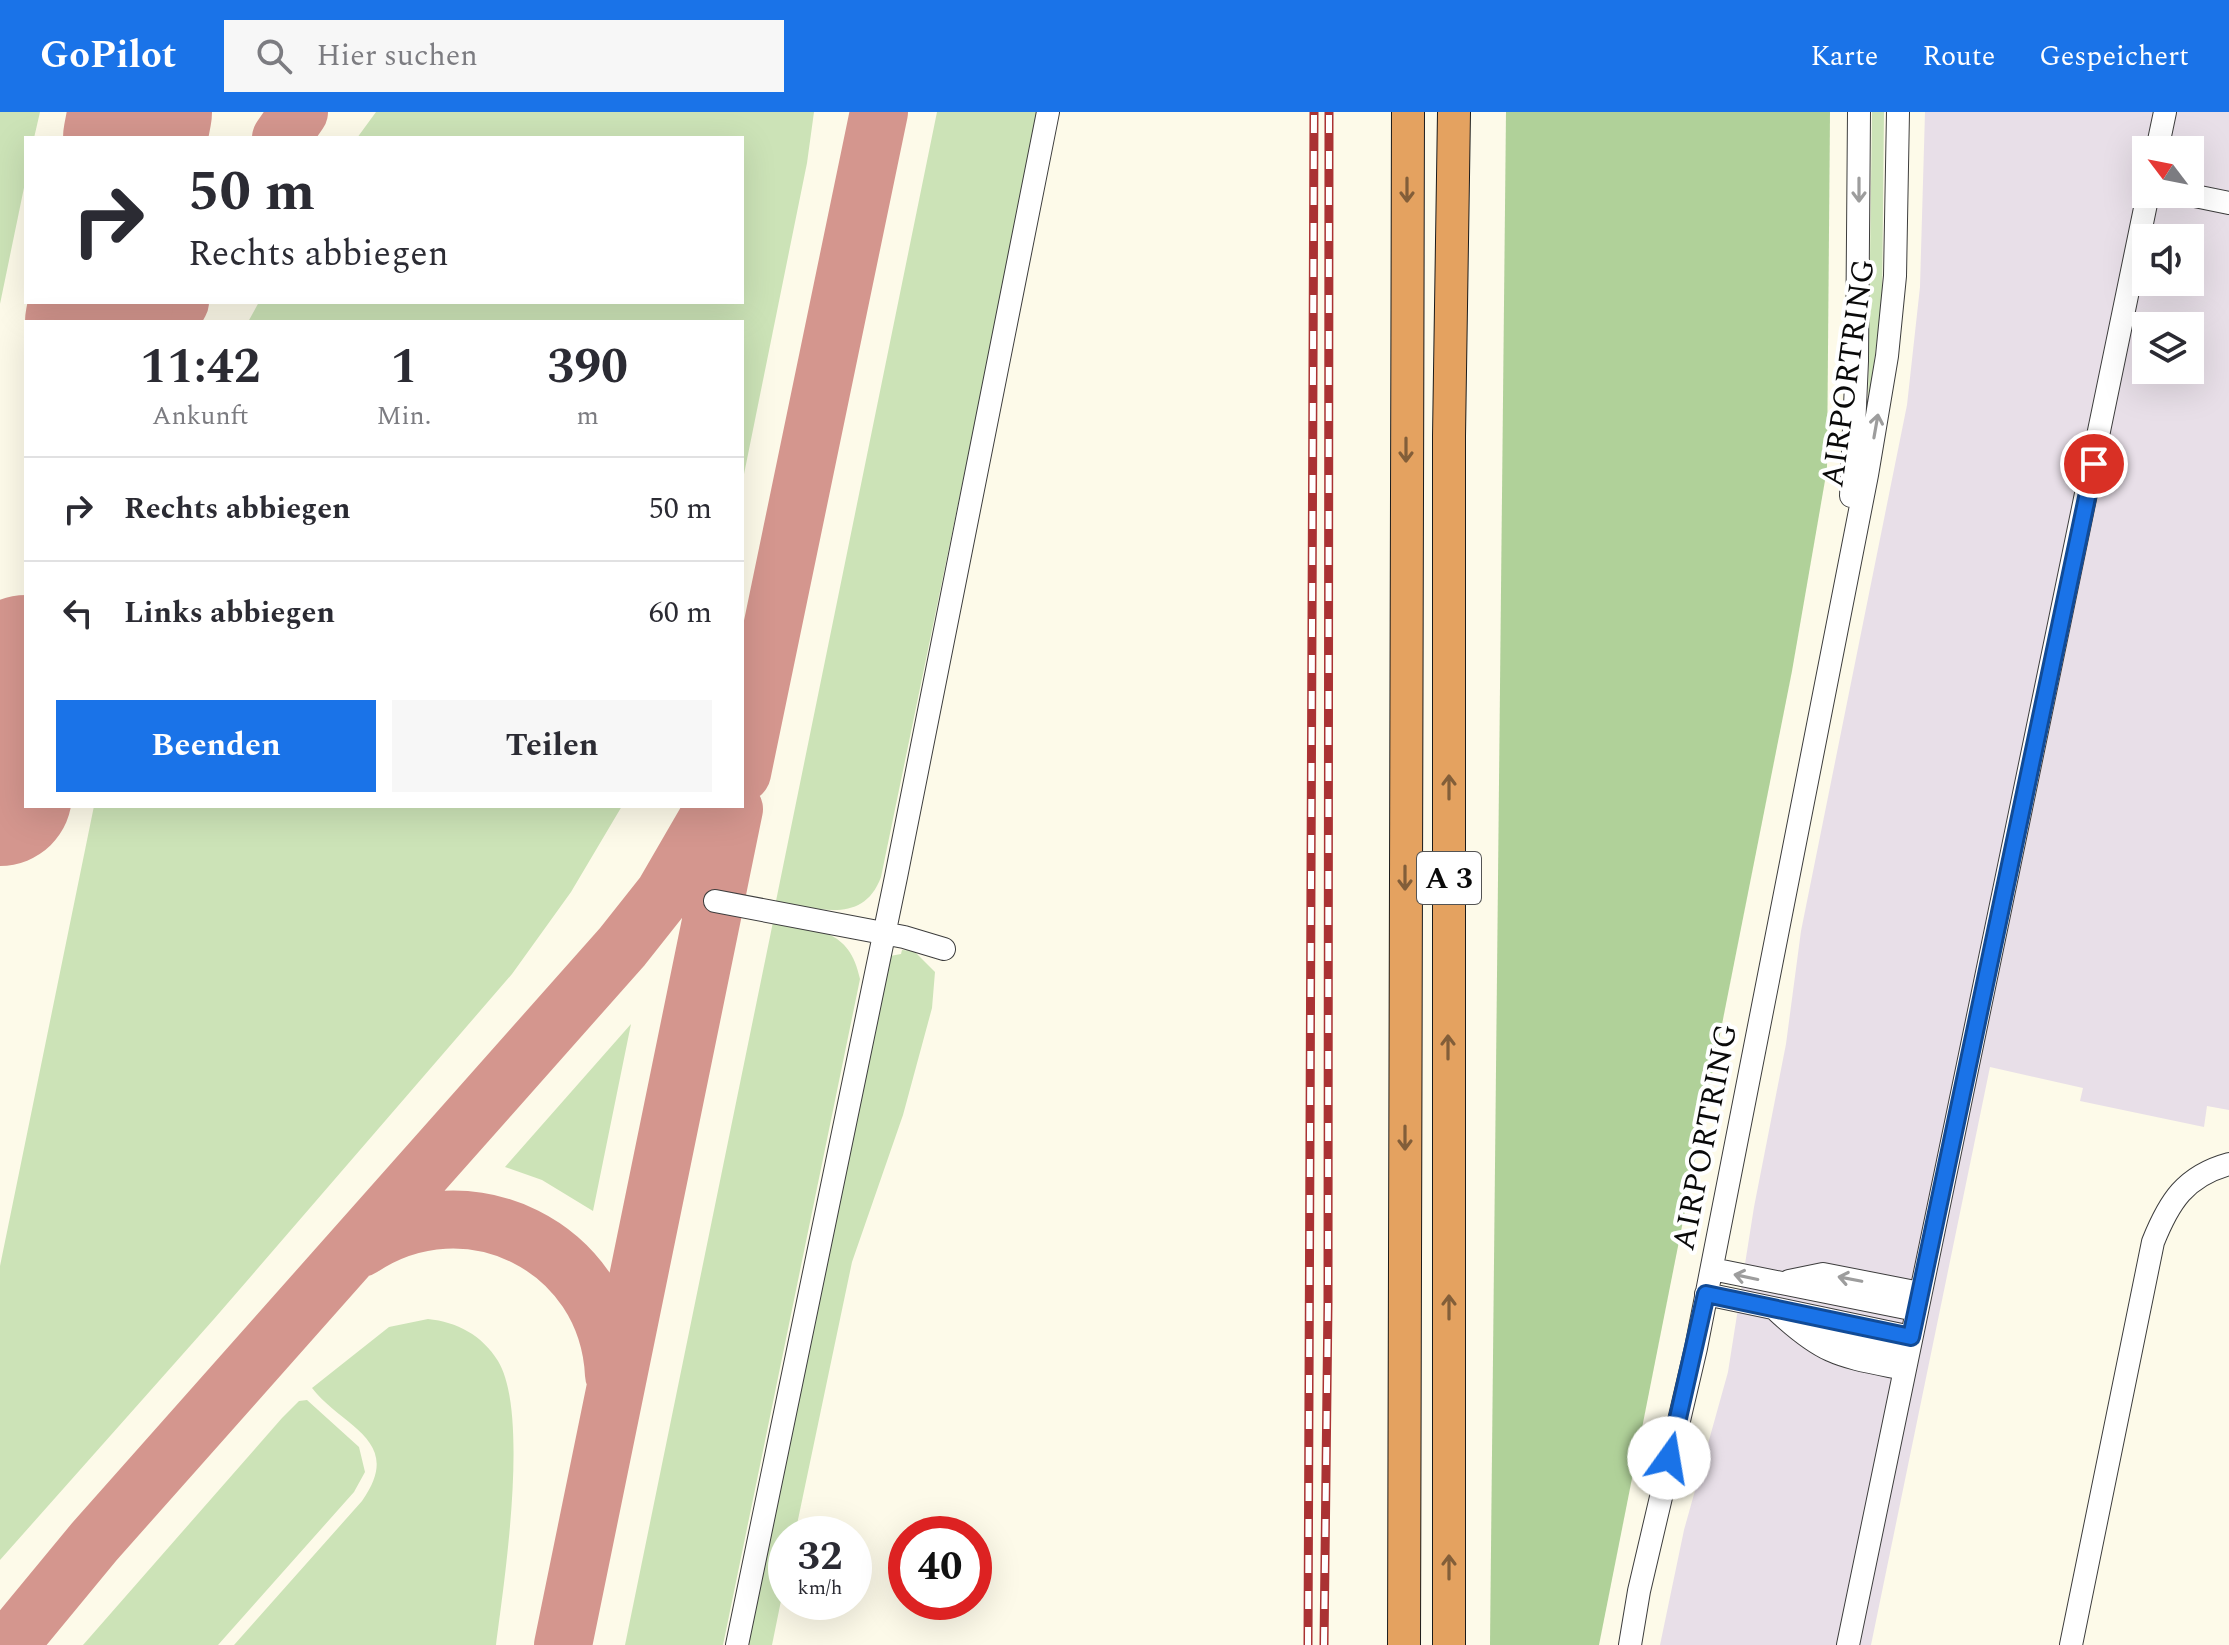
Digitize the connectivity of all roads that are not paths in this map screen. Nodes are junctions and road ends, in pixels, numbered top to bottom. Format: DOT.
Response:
graph roads {
  1 [pos="1048,112"];
  2 [pos="1408,112"];
  3 [pos="1454,112"];
  4 [pos="1859,112"];
  5 [pos="1898,112"];
  6 [pos="2165,112"];
  7 [pos="2160,136"];
  8 [pos="2204,198"];
  9 [pos="2229,203"];
  10 [pos="2145,208"];
  11 [pos="1833,640"];
  12 [pos="715,901"];
  13 [pos="884,933"];
  14 [pos="944,949"];
  15 [pos="2229,1164"];
  16 [pos="1712,1269"];
  17 [pos="1706,1294"];
  18 [pos="1918,1302"];
  19 [pos="1775,1309"];
  20 [pos="1907,1353"];
  21 [pos="737,1645"];
  22 [pos="1404,1645"];
  23 [pos="1449,1645"];
  24 [pos="1630,1645"];
  25 [pos="1848,1645"];
  26 [pos="2071,1645"];
  1 -- 13 [label="street"];
  2 -- 22 [label="highway, A 3, one-way"];
  23 -- 3 [label="highway, A 3, one-way"];
  4 -- 11 [label="street, AIRPORTRING, one-way"];
  11 -- 5 [label="street, AIRPORTRING, one-way"];
  6 -- 7 [label="street"];
  8 -- 9 [label="street"];
  10 -- 18 [label="street"];
  11 -- 16 [label="street, AIRPORTRING"];
  12 -- 13 [label="street"];
  13 -- 14 [label="street"];
  13 -- 21 [label="street"];
  15 -- 26 [label="street"];
  16 -- 17 [label="street, AIRPORTRING"];
  18 -- 16 [label="street, one-way"];
  17 -- 19 [label="street"];
  17 -- 24 [label="street, AIRPORTRING"];
  18 -- 20 [label="street"];
  19 -- 20 [label="street"];
  19 -- 20 [label="street"];
  20 -- 25 [label="street"];
}
